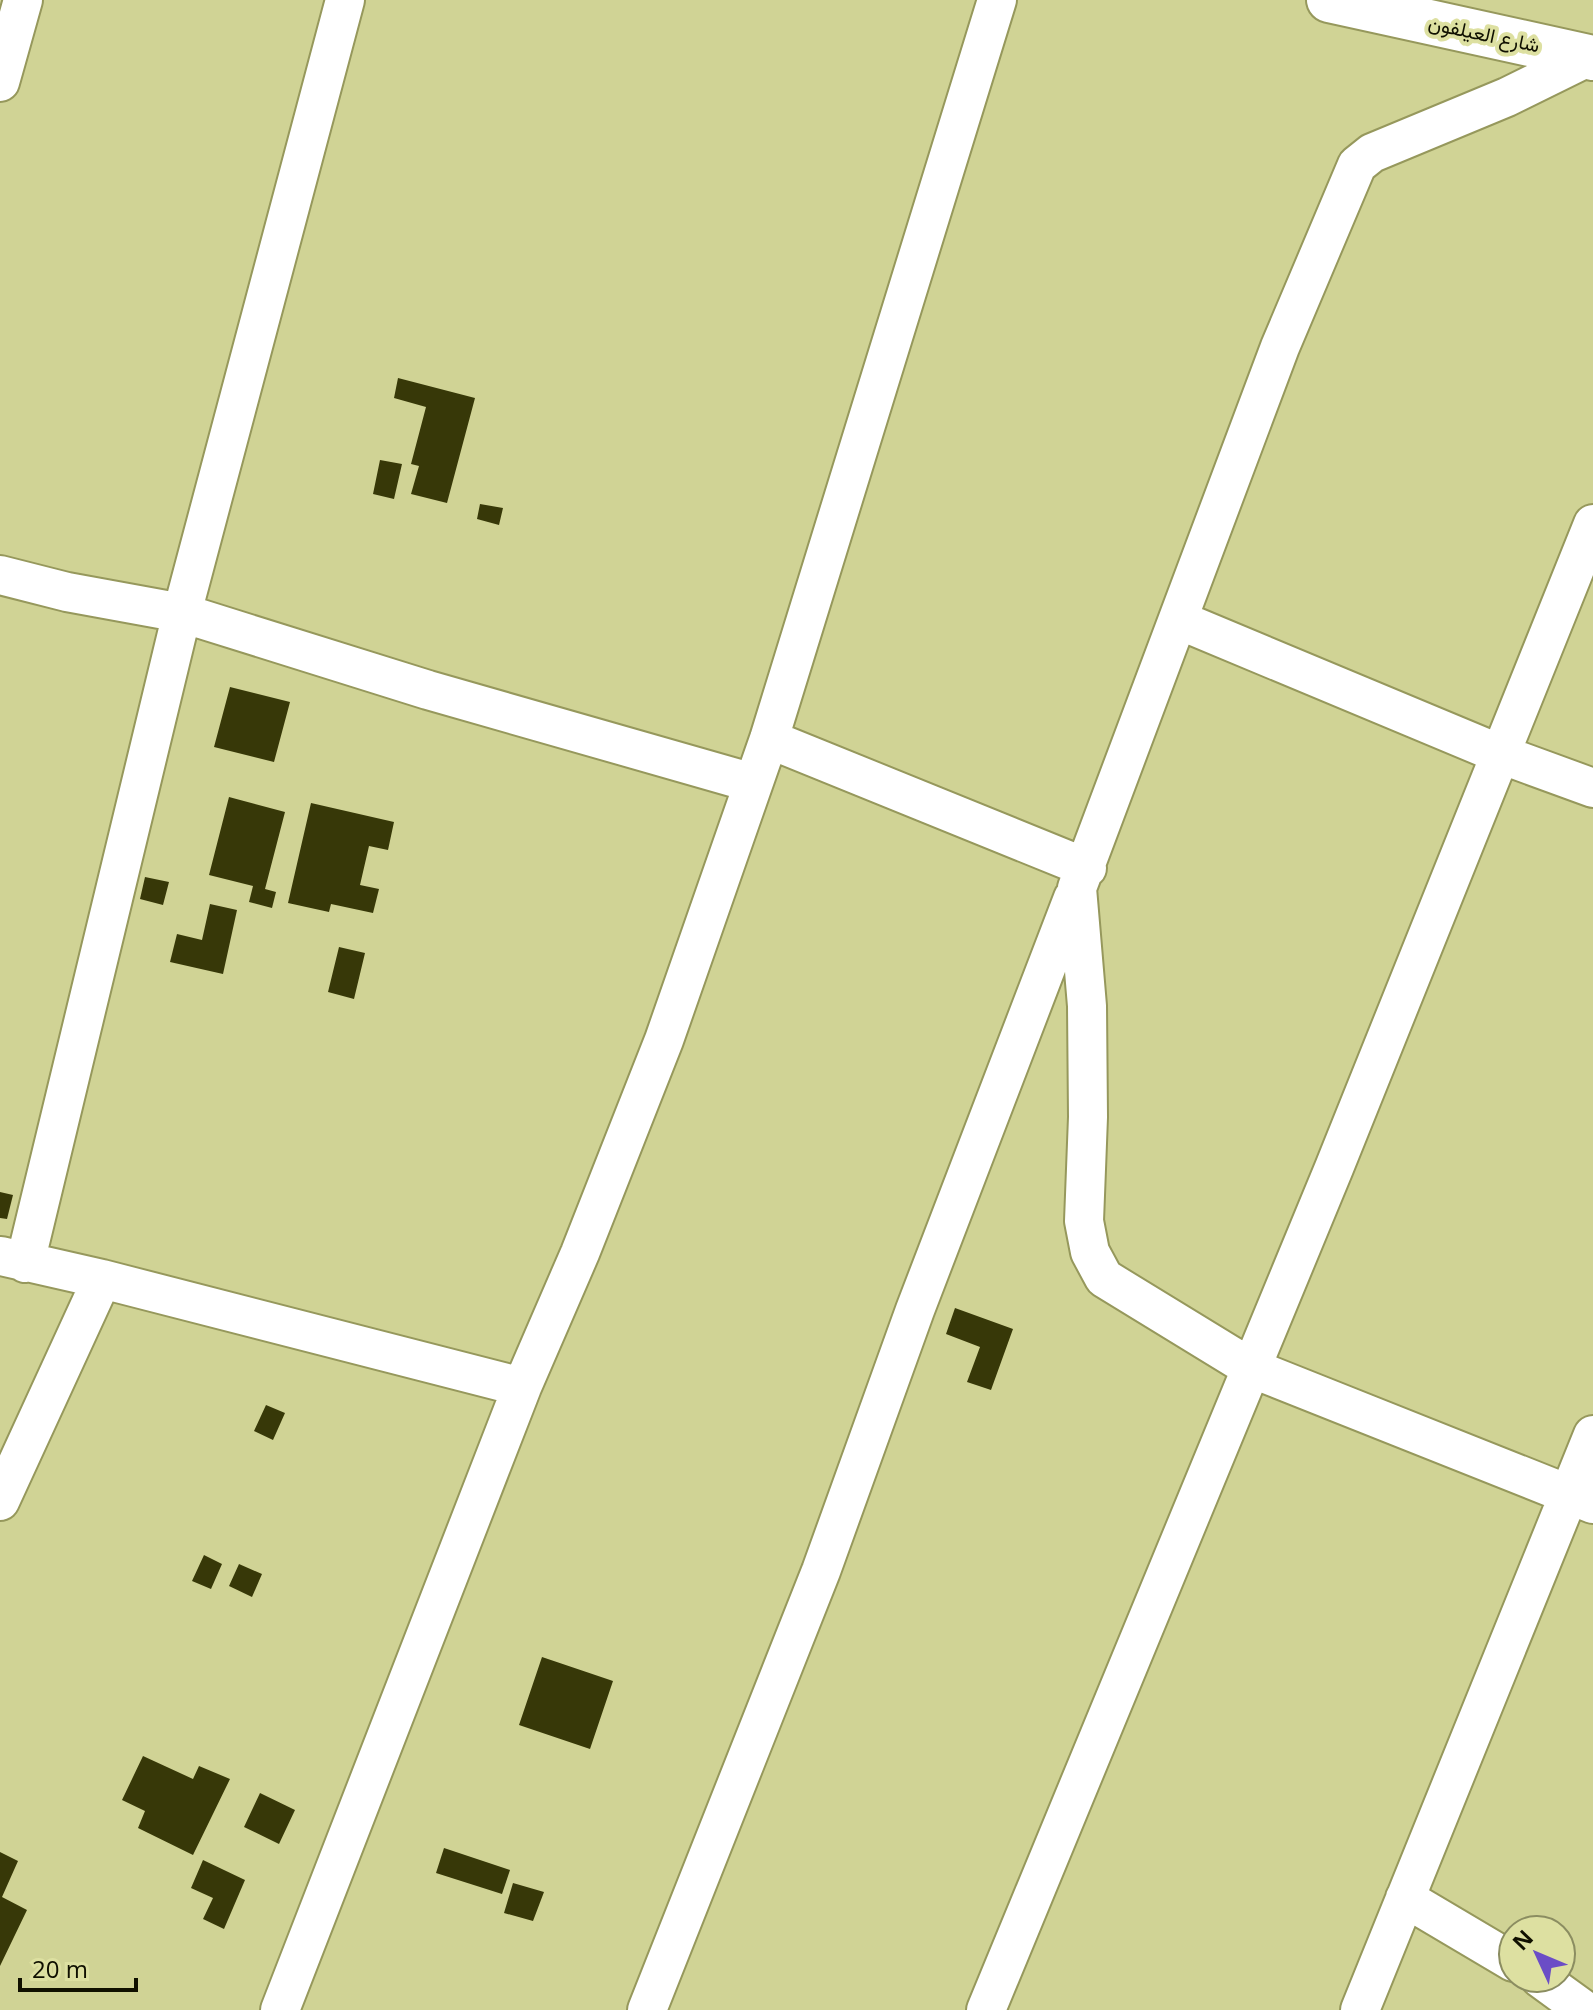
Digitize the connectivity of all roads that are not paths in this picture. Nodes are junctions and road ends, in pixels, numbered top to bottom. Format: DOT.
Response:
graph roads {
  1 [pos="23,0"];
  2 [pos="345,0"];
  3 [pos="997,0"];
  4 [pos="1329,0"];
  5 [pos="1590,57"];
  6 [pos="0,82"];
  7 [pos="1593,524"];
  8 [pos="0,575"];
  9 [pos="182,613"];
  10 [pos="1179,620"];
  11 [pos="769,739"];
  12 [pos="1500,754"];
  13 [pos="753,783"];
  14 [pos="1593,788"];
  15 [pos="1082,878"];
  16 [pos="13,1259"];
  17 [pos="102,1279"];
  18 [pos="1251,1368"];
  19 [pos="522,1387"];
  20 [pos="1593,1435"];
  21 [pos="1580,1500"];
  22 [pos="0,1501"];
  23 [pos="1405,1898"];
  24 [pos="1497,1953"];
  25 [pos="1562,1994"];
  26 [pos="280,2010"];
  27 [pos="647,2010"];
  28 [pos="986,2010"];
  29 [pos="1360,2010"];
  30 [pos="1584,2010"];
  1 -- 6 [label="street"];
  2 -- 9 [label="street"];
  3 -- 11 [label="street"];
  4 -- 5 [label="highway, شارع العيلفون"];
  5 -- 10 [label="street"];
  7 -- 12 [label="street"];
  8 -- 9 [label="street"];
  9 -- 13 [label="street"];
  9 -- 16 [label="street"];
  10 -- 12 [label="street"];
  10 -- 15 [label="street"];
  11 -- 13 [label="street"];
  11 -- 15 [label="street"];
  12 -- 14 [label="street"];
  12 -- 18 [label="street"];
  13 -- 19 [label="street"];
  15 -- 18 [label="street"];
  15 -- 27 [label="street"];
  16 -- 17 [label="street"];
  17 -- 19 [label="street"];
  17 -- 22 [label="street"];
  18 -- 21 [label="street"];
  18 -- 28 [label="street"];
  19 -- 26 [label="street"];
  20 -- 21 [label="street"];
  21 -- 23 [label="street"];
  23 -- 24 [label="street"];
  23 -- 29 [label="street"];
  25 -- 30 [label="street"];
}
